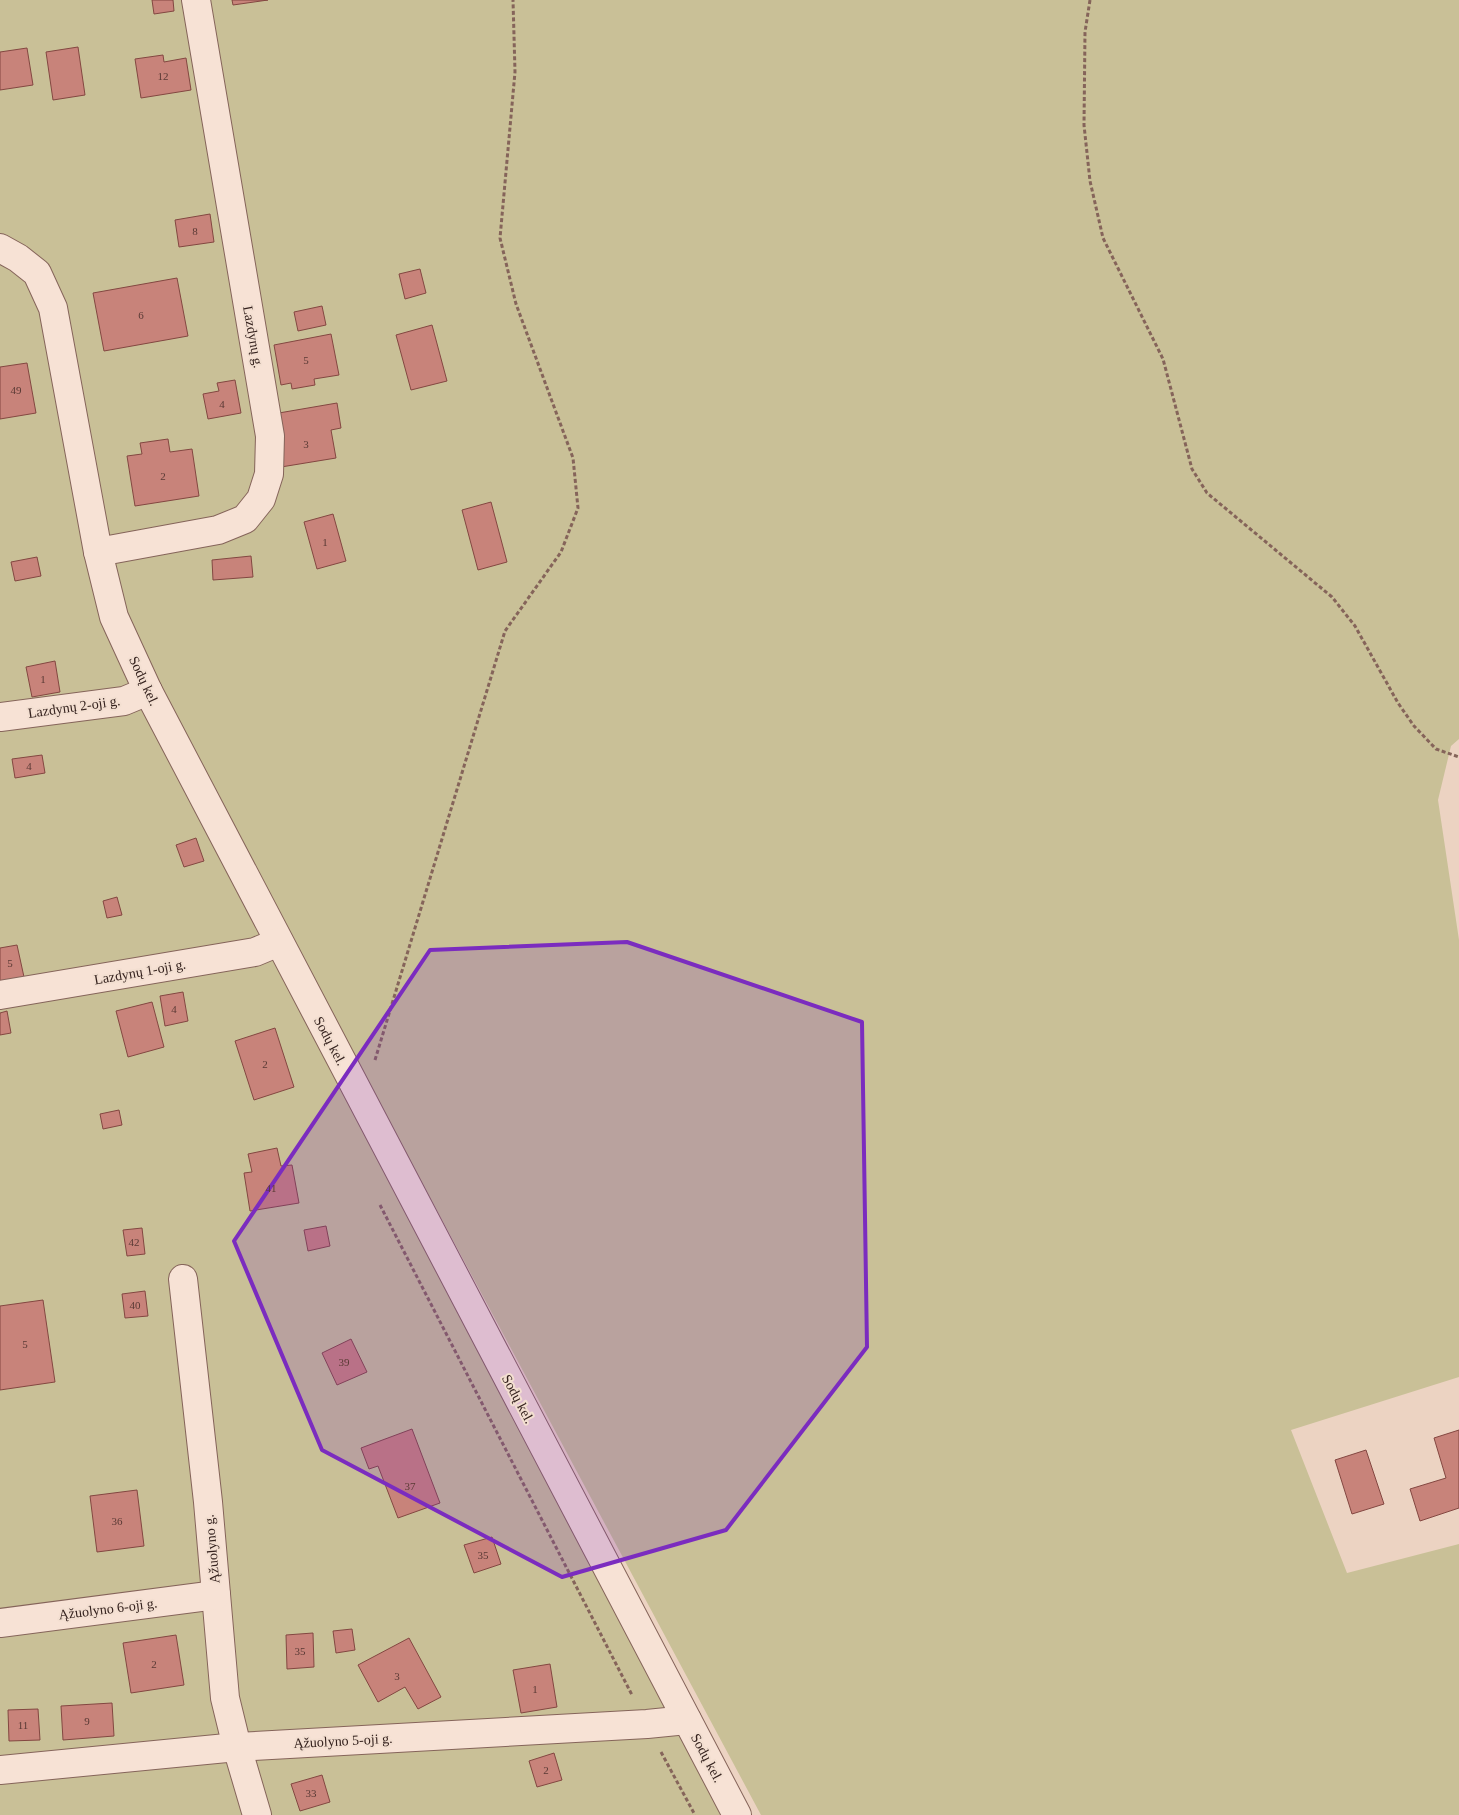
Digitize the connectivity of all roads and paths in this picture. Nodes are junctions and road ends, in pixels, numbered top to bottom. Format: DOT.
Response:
graph roads {
  1 [pos="196,0"];
  2 [pos="514,0"];
  3 [pos="1090,0"];
  4 [pos="0,248"];
  5 [pos="98,552"];
  6 [pos="148,692"];
  7 [pos="0,718"];
  8 [pos="1459,757"];
  9 [pos="279,942"];
  10 [pos="0,995"];
  11 [pos="356,1090"];
  12 [pos="379,1202"];
  13 [pos="183,1279"];
  14 [pos="216,1595"];
  15 [pos="0,1622"];
  16 [pos="687,1720"];
  17 [pos="647,1724"];
  18 [pos="237,1748"];
  19 [pos="0,1770"];
  20 [pos="257,1815"];
  21 [pos="695,1815"];
  22 [pos="737,1815"];
  1 -- 5 [label="street, Lazdynų g."];
  2 -- 11 [label="path"];
  3 -- 8 [label="path"];
  4 -- 5 [label="street, Sodų kel."];
  5 -- 6 [label="street, Sodų kel."];
  6 -- 7 [label="street, Lazdynų 2-oji g."];
  6 -- 9 [label="street, Sodų kel."];
  9 -- 10 [label="street, Lazdynų 1-oji g."];
  9 -- 11 [label="street, Sodų kel."];
  11 -- 16 [label="street, Sodų kel."];
  12 -- 17 [label="path"];
  13 -- 14 [label="street, Ąžuolyno g."];
  14 -- 15 [label="street, Ąžuolyno 6-oji g."];
  14 -- 18 [label="street, Ąžuolyno g."];
  16 -- 17 [label="street, Ąžuolyno 5-oji g."];
  16 -- 22 [label="street, Sodų kel."];
  17 -- 18 [label="street, Ąžuolyno 5-oji g."];
  17 -- 21 [label="path"];
  18 -- 19 [label="street, Ąžuolyno 5-oji g."];
  18 -- 20 [label="street, Ąžuolyno g."];
}
